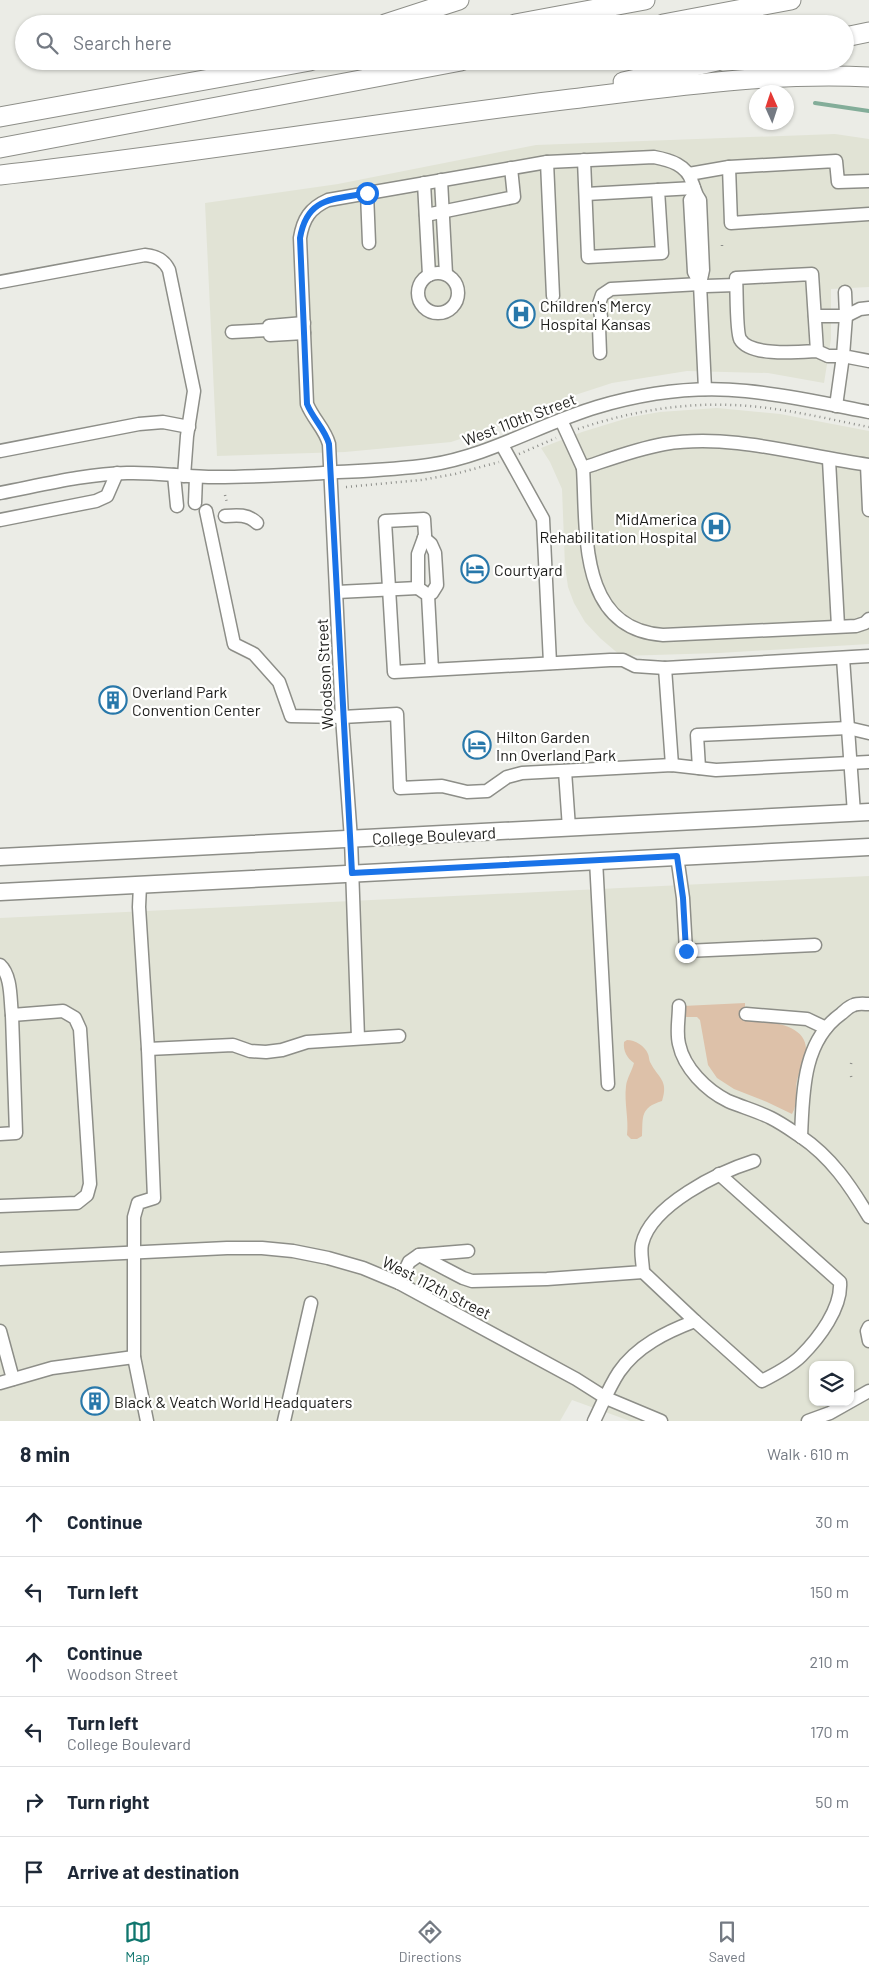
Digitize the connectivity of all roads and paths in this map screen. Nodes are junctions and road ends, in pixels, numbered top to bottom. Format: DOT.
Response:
graph roads {
  1 [pos="459,0"];
  2 [pos="645,0"];
  3 [pos="790,0"];
  4 [pos="413,15"];
  5 [pos="563,15"];
  6 [pos="711,15"];
  7 [pos="869,32"];
  8 [pos="854,35"];
  9 [pos="240,70"];
  10 [pos="263,70"];
  11 [pos="413,70"];
  12 [pos="676,70"];
  13 [pos="869,77"];
  14 [pos="206,81"];
  15 [pos="522,105"];
  16 [pos="0,118"];
  17 [pos="0,148"];
  18 [pos="584,160"];
  19 [pos="547,162"];
  20 [pos="729,166"];
  21 [pos="511,168"];
  22 [pos="689,174"];
  23 [pos="0,175"];
  24 [pos="441,180"];
  25 [pos="869,181"];
  26 [pos="424,183"];
  27 [pos="658,190"];
  28 [pos="694,191"];
  29 [pos="367,193"];
  30 [pos="586,194"];
  31 [pos="443,212"];
  32 [pos="869,214"];
  33 [pos="426,215"];
  34 [pos="369,243"];
  35 [pos="722,245"];
  36 [pos="722,250"];
  37 [pos="446,274"];
  38 [pos="429,275"];
  39 [pos="736,281"];
  40 [pos="0,282"];
  41 [pos="700,284"];
  42 [pos="845,292"];
  43 [pos="553,296"];
  44 [pos="869,308"];
  45 [pos="815,316"];
  46 [pos="846,316"];
  47 [pos="304,328"];
  48 [pos="232,332"];
  49 [pos="817,352"];
  50 [pos="600,353"];
  51 [pos="843,356"];
  52 [pos="869,361"];
  53 [pos="705,389"];
  54 [pos="836,406"];
  55 [pos="869,412"];
  56 [pos="561,420"];
  57 [pos="189,427"];
  58 [pos="869,427"];
  59 [pos="578,429"];
  60 [pos="557,438"];
  61 [pos="502,445"];
  62 [pos="0,451"];
  63 [pos="517,455"];
  64 [pos="829,460"];
  65 [pos="868,465"];
  66 [pos="583,468"];
  67 [pos="331,472"];
  68 [pos="117,473"];
  69 [pos="185,476"];
  70 [pos="0,493"];
  71 [pos="225,495"];
  72 [pos="195,503"];
  73 [pos="177,506"];
  74 [pos="869,510"];
  75 [pos="206,511"];
  76 [pos="226,511"];
  77 [pos="0,520"];
  78 [pos="257,523"];
  79 [pos="424,538"];
  80 [pos="388,590"];
  81 [pos="337,592"];
  82 [pos="423,592"];
  83 [pos="869,619"];
  84 [pos="838,626"];
  85 [pos="869,656"];
  86 [pos="843,658"];
  87 [pos="550,663"];
  88 [pos="665,668"];
  89 [pos="432,670"];
  90 [pos="342,717"];
  91 [pos="848,728"];
  92 [pos="869,733"];
  93 [pos="850,762"];
  94 [pos="869,762"];
  95 [pos="672,765"];
  96 [pos="699,768"];
  97 [pos="565,771"];
  98 [pos="861,812"];
  99 [pos="569,828"];
  100 [pos="351,839"];
  101 [pos="869,847"];
  102 [pos="677,856"];
  103 [pos="0,858"];
  104 [pos="596,860"];
  105 [pos="352,873"];
  106 [pos="140,884"];
  107 [pos="0,892"];
  108 [pos="815,945"];
  109 [pos="0,965"];
  110 [pos="869,1004"];
  111 [pos="675,1006"];
  112 [pos="746,1014"];
  113 [pos="12,1015"];
  114 [pos="826,1028"];
  115 [pos="399,1036"];
  116 [pos="358,1038"];
  117 [pos="148,1049"];
  118 [pos="608,1084"];
  119 [pos="0,1134"];
  120 [pos="801,1137"];
  121 [pos="754,1161"];
  122 [pos="719,1174"];
  123 [pos="0,1206"];
  124 [pos="869,1217"];
  125 [pos="468,1251"];
  126 [pos="135,1252"];
  127 [pos="419,1254"];
  128 [pos="0,1260"];
  129 [pos="643,1272"];
  130 [pos="399,1283"];
  131 [pos="311,1303"];
  132 [pos="695,1322"];
  133 [pos="869,1327"];
  134 [pos="0,1331"];
  135 [pos="869,1341"];
  136 [pos="134,1357"];
  137 [pos="13,1379"];
  138 [pos="0,1383"];
  139 [pos="869,1391"];
  140 [pos="606,1398"];
  141 [pos="147,1421"];
  142 [pos="284,1421"];
  143 [pos="594,1421"];
  144 [pos="661,1421"];
  145 [pos="808,1421"];
  1 -- 4 [label="highway"];
  2 -- 5 [label="highway"];
  3 -- 6 [label="highway"];
  7 -- 8 [label="highway"];
  9 -- 14 [label="highway"];
  10 -- 14 [label="highway"];
  11 -- 17 [label="highway"];
  12 -- 15 [label="highway"];
  13 -- 15 [label="highway"];
  14 -- 16 [label="highway"];
  15 -- 23 [label="highway"];
  18 -- 19 [label="street, Woodson Street"];
  18 -- 22 [label="street, Woodson Street"];
  18 -- 30 [label="street"];
  19 -- 21 [label="street, Woodson Street"];
  19 -- 43 [label="street"];
  20 -- 22 [label="street"];
  20 -- 25 [label="street"];
  20 -- 32 [label="street"];
  21 -- 24 [label="street, Woodson Street"];
  21 -- 31 [label="street"];
  22 -- 28 [label="street"];
  24 -- 26 [label="street, Woodson Street"];
  24 -- 31 [label="street"];
  26 -- 29 [label="street, Woodson Street"];
  26 -- 33 [label="street"];
  27 -- 28 [label="street"];
  27 -- 30 [label="street"];
  27 -- 30 [label="street"];
  28 -- 41 [label="street"];
  29 -- 34 [label="street"];
  29 -- 47 [label="street, Woodson Street"];
  31 -- 33 [label="street"];
  31 -- 37 [label="street"];
  33 -- 38 [label="street"];
  35 -- 36 [label="path"];
  37 -- 38 [label="street"];
  37 -- 38 [label="street"];
  39 -- 41 [label="street"];
  39 -- 45 [label="street"];
  39 -- 49 [label="street"];
  40 -- 57 [label="street"];
  41 -- 50 [label="street"];
  41 -- 53 [label="street"];
  42 -- 46 [label="street"];
  44 -- 46 [label="street"];
  45 -- 46 [label="street"];
  45 -- 49 [label="street"];
  46 -- 51 [label="street"];
  47 -- 48 [label="street"];
  47 -- 67 [label="street, Woodson Street"];
  49 -- 51 [label="street"];
  51 -- 52 [label="street"];
  51 -- 54 [label="street"];
  53 -- 54 [label="street, West 110th Street"];
  53 -- 56 [label="street, West 110th Street"];
  54 -- 55 [label="street, West 110th Street"];
  56 -- 61 [label="street, West 110th Street"];
  56 -- 66 [label="street"];
  57 -- 62 [label="street"];
  57 -- 69 [label="street"];
  58 -- 59 [label="path"];
  60 -- 63 [label="path"];
  61 -- 67 [label="street, West 110th Street"];
  61 -- 87 [label="street"];
  64 -- 65 [label="street"];
  64 -- 66 [label="street"];
  64 -- 84 [label="street"];
  65 -- 74 [label="street"];
  66 -- 84 [label="street"];
  67 -- 69 [label="street, West 110th Street"];
  67 -- 81 [label="street, Woodson Street"];
  68 -- 69 [label="street, West 110th Street"];
  68 -- 70 [label="street, West 110th Street"];
  68 -- 77 [label="street"];
  69 -- 72 [label="street"];
  69 -- 73 [label="street"];
  71 -- 76 [label="path"];
  75 -- 90 [label="street"];
  76 -- 78 [label="street"];
  79 -- 80 [label="street"];
  79 -- 82 [label="street"];
  79 -- 82 [label="street"];
  80 -- 81 [label="street"];
  80 -- 82 [label="street"];
  80 -- 89 [label="street"];
  81 -- 90 [label="street, Woodson Street"];
  82 -- 89 [label="street"];
  83 -- 84 [label="street"];
  85 -- 86 [label="street"];
  86 -- 88 [label="street"];
  86 -- 91 [label="street"];
  87 -- 88 [label="street"];
  87 -- 89 [label="street"];
  88 -- 95 [label="street"];
  90 -- 97 [label="street"];
  90 -- 100 [label="street, Woodson Street"];
  91 -- 92 [label="street"];
  91 -- 93 [label="street"];
  91 -- 96 [label="street"];
  93 -- 94 [label="street"];
  93 -- 96 [label="street"];
  93 -- 98 [label="street"];
  95 -- 96 [label="street"];
  95 -- 97 [label="street"];
  97 -- 99 [label="street"];
  98 -- 99 [label="main road, College Boulevard"];
  99 -- 100 [label="main road, College Boulevard"];
  100 -- 103 [label="main road, College Boulevard"];
  100 -- 105 [label="street, Woodson Street"];
  101 -- 102 [label="main road, College Boulevard"];
  102 -- 104 [label="main road, College Boulevard"];
  102 -- 108 [label="street"];
  104 -- 105 [label="main road, College Boulevard"];
  104 -- 118 [label="street"];
  105 -- 106 [label="main road, College Boulevard"];
  105 -- 116 [label="street, Woodson Street"];
  106 -- 107 [label="main road, College Boulevard"];
  106 -- 117 [label="street"];
  109 -- 113 [label="street"];
  110 -- 114 [label="street"];
  111 -- 120 [label="street"];
  112 -- 114 [label="street"];
  113 -- 119 [label="street"];
  113 -- 123 [label="street"];
  114 -- 120 [label="street"];
  115 -- 116 [label="street"];
  116 -- 117 [label="street"];
  117 -- 126 [label="street"];
  120 -- 124 [label="street"];
  121 -- 122 [label="street"];
  122 -- 129 [label="street"];
  122 -- 132 [label="street"];
  125 -- 127 [label="street"];
  126 -- 128 [label="street, West 112th Street"];
  126 -- 130 [label="street, West 112th Street"];
  126 -- 136 [label="street"];
  127 -- 129 [label="street"];
  127 -- 130 [label="street"];
  129 -- 132 [label="street"];
  130 -- 140 [label="street, West 112th Street"];
  131 -- 142 [label="street"];
  132 -- 140 [label="street"];
  133 -- 135 [label="street"];
  134 -- 137 [label="street"];
  136 -- 137 [label="street"];
  136 -- 141 [label="street"];
  137 -- 138 [label="street"];
  139 -- 145 [label="street"];
  140 -- 143 [label="street"];
  140 -- 144 [label="street, West 112th Street"];
}
